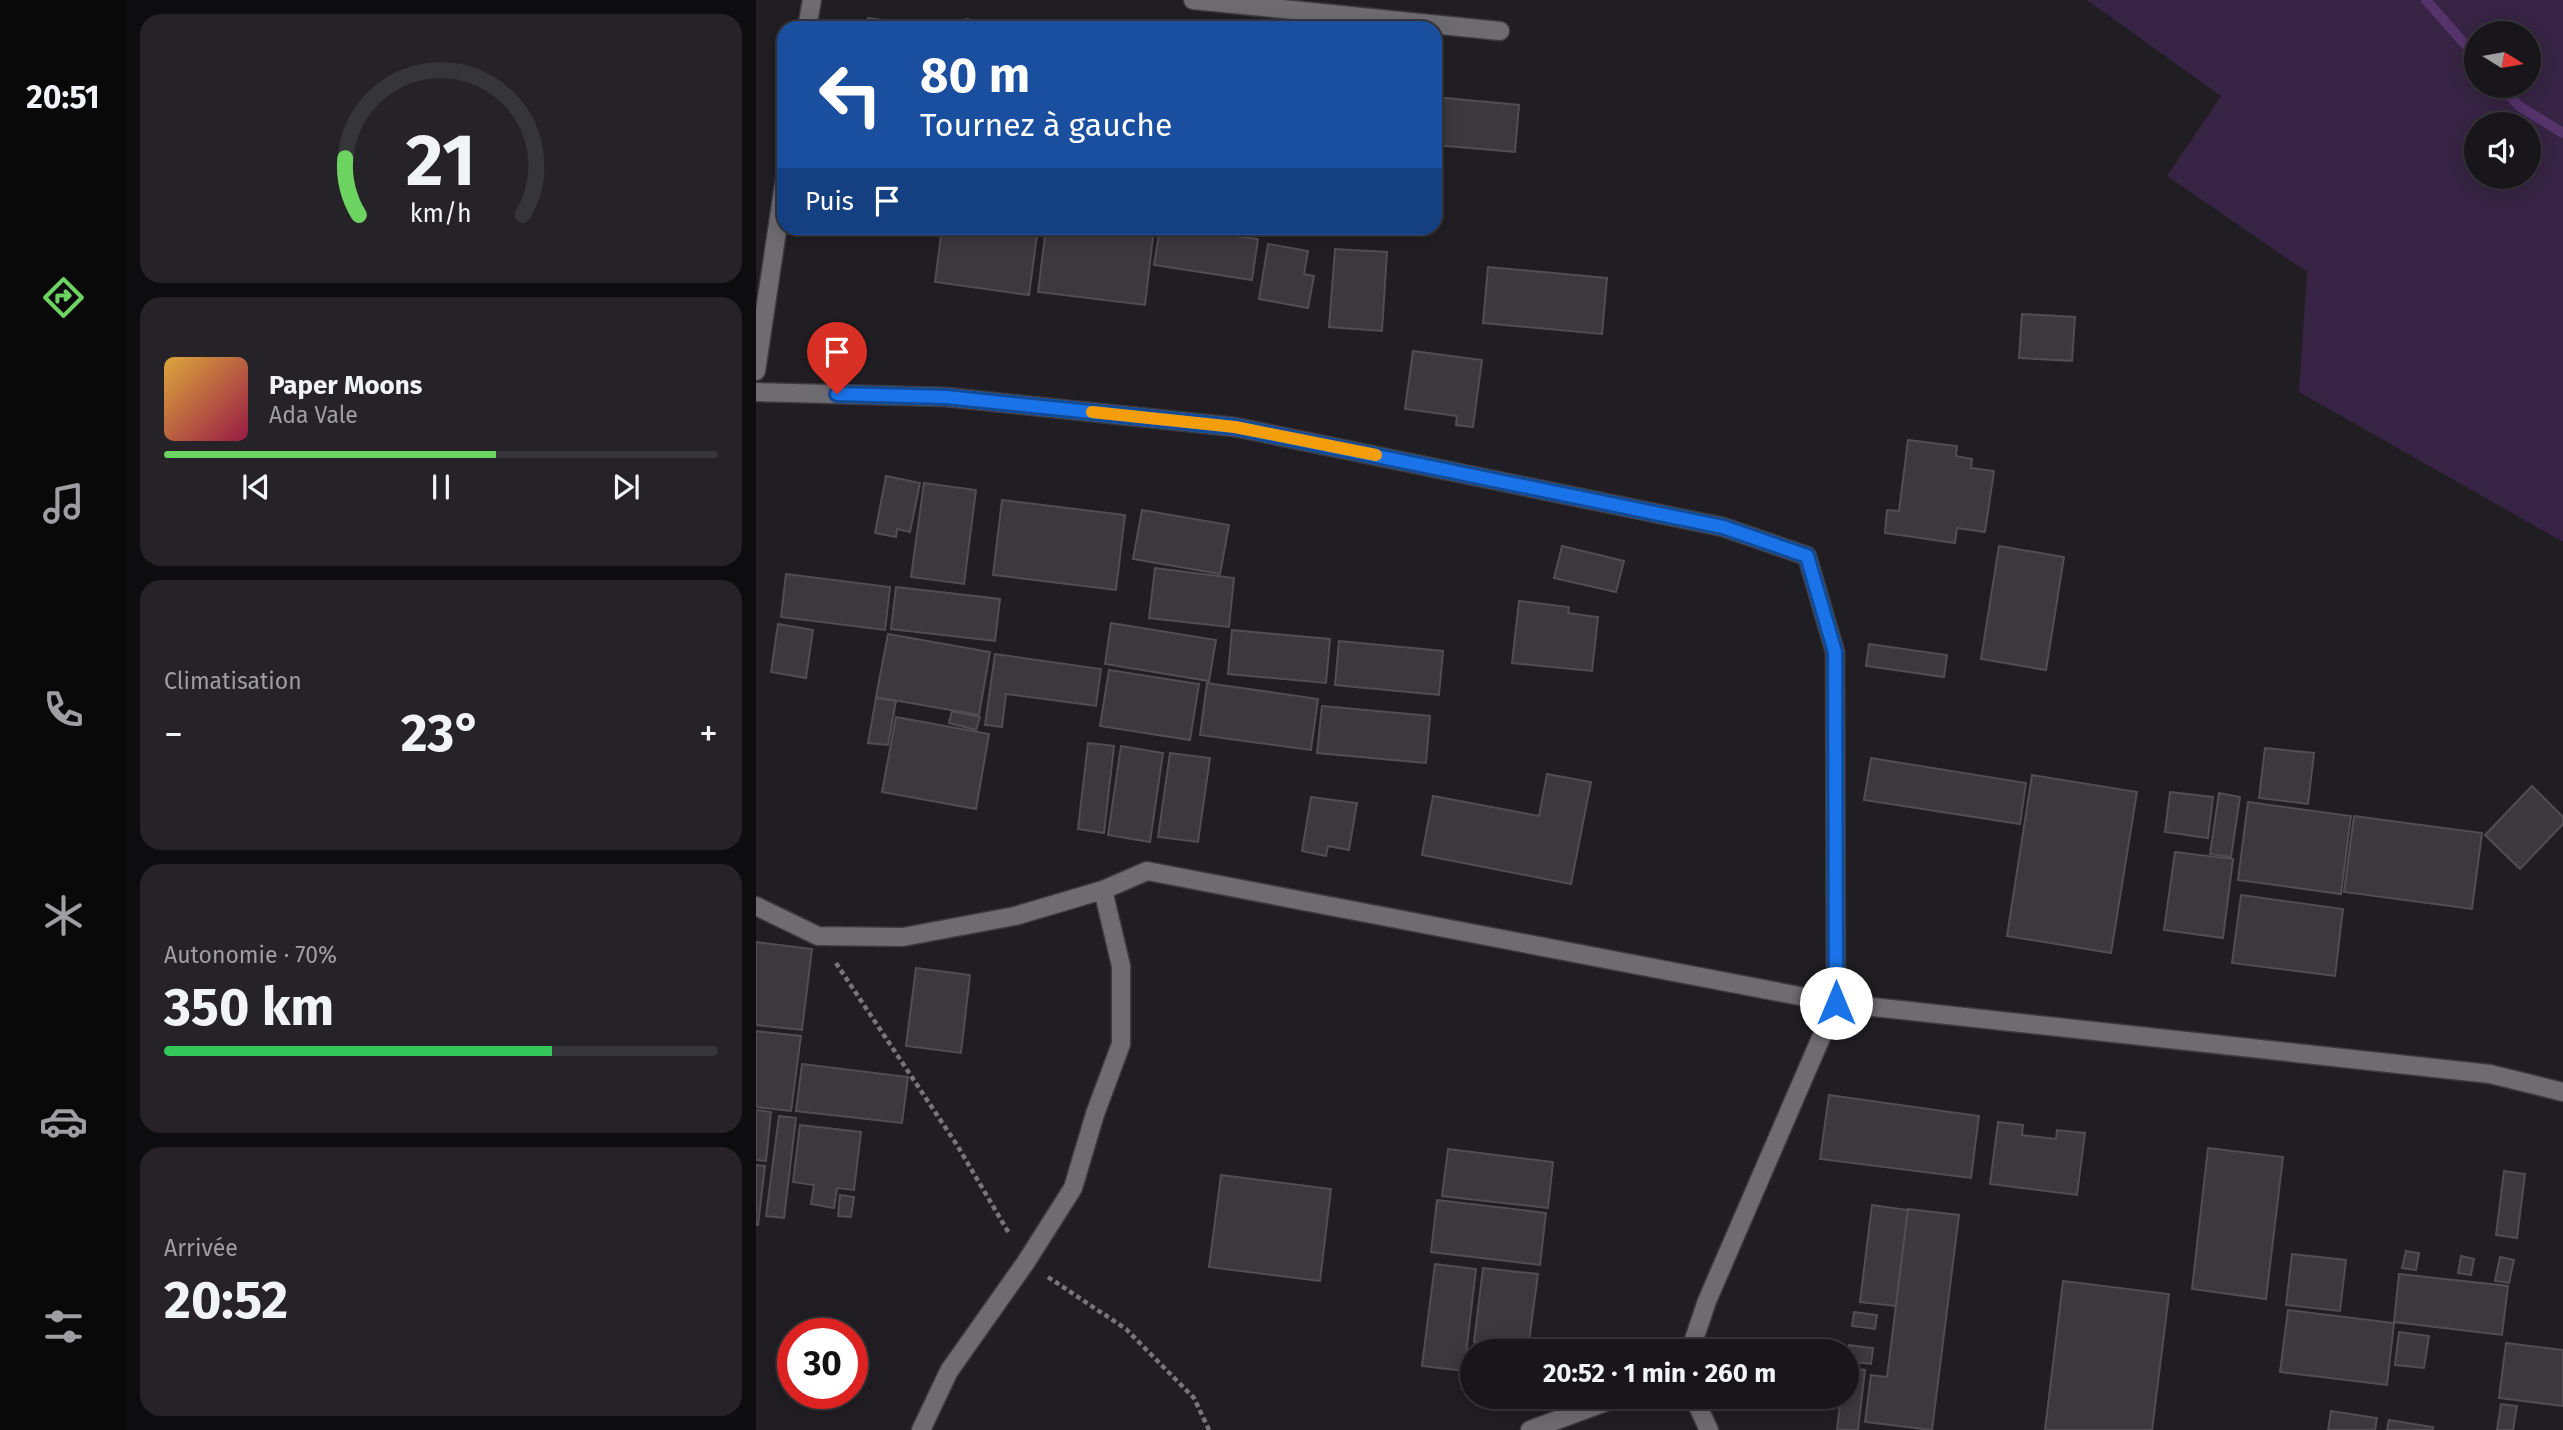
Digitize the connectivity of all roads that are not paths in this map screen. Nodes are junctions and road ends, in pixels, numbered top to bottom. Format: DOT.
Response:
graph roads {
  1 [pos="811,0"];
  2 [pos="1193,0"];
  3 [pos="808,21"];
  4 [pos="1401,21"];
  5 [pos="1442,25"];
  6 [pos="1500,31"];
  7 [pos="777,231"];
  8 [pos="756,371"];
  9 [pos="756,392"];
  10 [pos="1103,890"];
  11 [pos="756,906"];
  12 [pos="1836,1003"];
  13 [pos="2563,1092"];
  14 [pos="1694,1339"];
  15 [pos="1587,1409"];
  16 [pos="1699,1409"];
  17 [pos="921,1430"];
  18 [pos="1530,1430"];
  19 [pos="1709,1430"];
  1 -- 3 [label="street"];
  2 -- 4 [label="street"];
  5 -- 6 [label="street"];
  7 -- 8 [label="street"];
  9 -- 12 [label="street"];
  10 -- 11 [label="street"];
  10 -- 12 [label="street"];
  10 -- 17 [label="street"];
  12 -- 13 [label="street"];
  12 -- 14 [label="street"];
  15 -- 18 [label="street"];
  16 -- 19 [label="street"];
}
